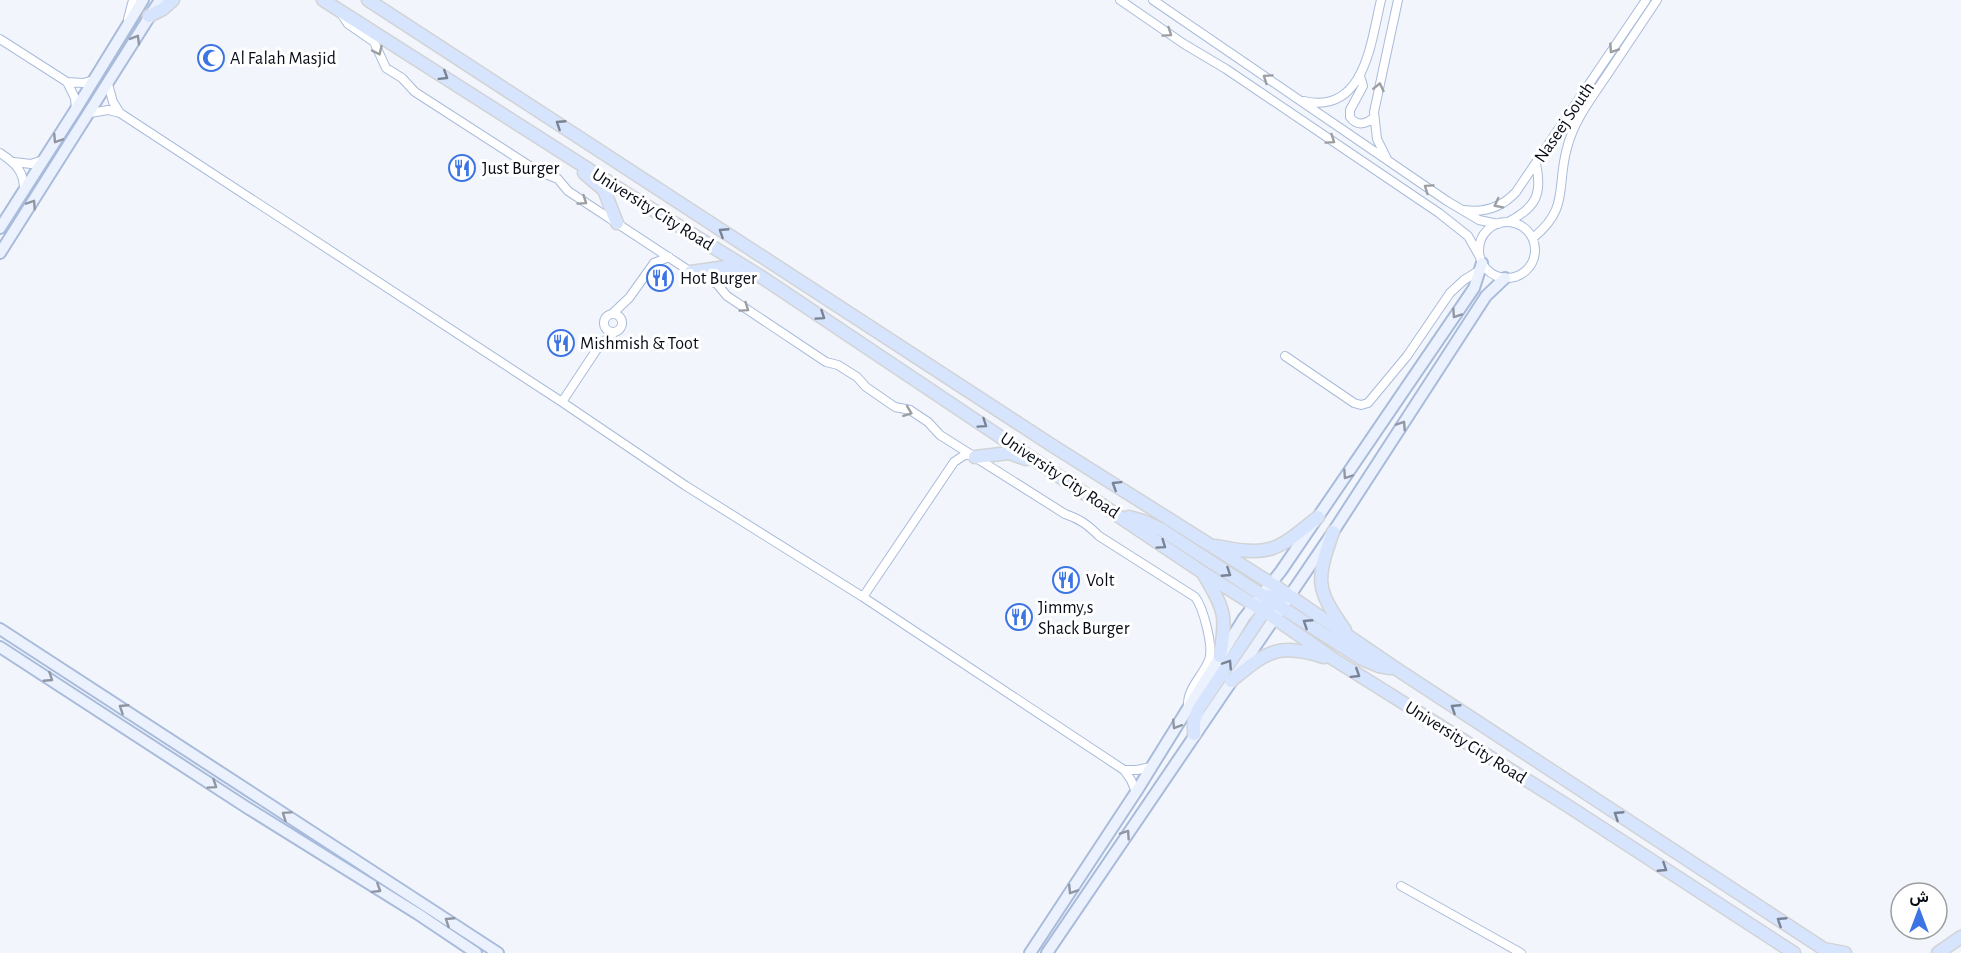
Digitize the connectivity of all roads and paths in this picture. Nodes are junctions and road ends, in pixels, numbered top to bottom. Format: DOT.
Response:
graph roads {
  1 [pos="132,0"];
  2 [pos="143,0"];
  3 [pos="160,0"];
  4 [pos="173,0"];
  5 [pos="323,0"];
  6 [pos="368,0"];
  7 [pos="1120,0"];
  8 [pos="1153,0"];
  9 [pos="1381,0"];
  10 [pos="1398,0"];
  11 [pos="1646,0"];
  12 [pos="1657,0"];
  13 [pos="340,10"];
  14 [pos="149,16"];
  15 [pos="126,28"];
  16 [pos="0,39"];
  17 [pos="1235,56"];
  18 [pos="1226,69"];
  19 [pos="1360,76"];
  20 [pos="94,80"];
  21 [pos="67,82"];
  22 [pos="108,84"];
  23 [pos="1300,100"];
  24 [pos="76,109"];
  25 [pos="90,113"];
  26 [pos="120,113"];
  27 [pos="1374,117"];
  28 [pos="0,153"];
  29 [pos="43,160"];
  30 [pos="13,161"];
  31 [pos="578,161"];
  32 [pos="1389,162"];
  33 [pos="1536,164"];
  34 [pos="24,190"];
  35 [pos="1459,208"];
  36 [pos="617,223"];
  37 [pos="1507,223"];
  38 [pos="1498,224"];
  39 [pos="0,228"];
  40 [pos="1533,238"];
  41 [pos="650,245"];
  42 [pos="0,253"];
  43 [pos="669,257"];
  44 [pos="1481,263"];
  45 [pos="649,269"];
  46 [pos="691,272"];
  47 [pos="763,278"];
  48 [pos="1505,278"];
  49 [pos="629,298"];
  50 [pos="612,314"];
  51 [pos="621,319"];
  52 [pos="604,325"];
  53 [pos="615,332"];
  54 [pos="599,346"];
  55 [pos="1285,356"];
  56 [pos="562,402"];
  57 [pos="953,443"];
  58 [pos="973,456"];
  59 [pos="1042,463"];
  60 [pos="951,466"];
  61 [pos="1121,516"];
  62 [pos="1318,517"];
  63 [pos="1333,532"];
  64 [pos="1209,544"];
  65 [pos="1202,572"];
  66 [pos="1288,596"];
  67 [pos="863,597"];
  68 [pos="1268,602"];
  69 [pos="0,629"];
  70 [pos="1349,636"];
  71 [pos="0,647"];
  72 [pos="1220,656"];
  73 [pos="1335,660"];
  74 [pos="1395,668"];
  75 [pos="1231,681"];
  76 [pos="1188,707"];
  77 [pos="1194,734"];
  78 [pos="1151,767"];
  79 [pos="1124,770"];
  80 [pos="1136,792"];
  81 [pos="1401,886"];
  82 [pos="1961,937"];
  83 [pos="1827,951"];
  84 [pos="476,953"];
  85 [pos="498,953"];
  86 [pos="1030,953"];
  87 [pos="1047,953"];
  88 [pos="1521,953"];
  89 [pos="1794,953"];
  90 [pos="1845,953"];
  91 [pos="1938,953"];
  1 -- 15 [label="street"];
  2 -- 15 [label="main road"];
  3 -- 14 [label="main road"];
  4 -- 14 [label="main road"];
  5 -- 13 [label="main road, University City Road"];
  64 -- 6 [label="main road, University City Road, one-way"];
  7 -- 18 [label="street, one-way"];
  8 -- 17 [label="street"];
  9 -- 19 [label="street"];
  27 -- 10 [label="street, one-way"];
  11 -- 33 [label="street, Naseej South, one-way"];
  12 -- 40 [label="street"];
  13 -- 31 [label="main road, University City Road, one-way"];
  13 -- 36 [label="street, one-way"];
  22 -- 14 [label="main road, one-way"];
  15 -- 20 [label="main road"];
  16 -- 21 [label="street"];
  17 -- 18 [label="street"];
  23 -- 17 [label="street, one-way"];
  18 -- 44 [label="street, one-way"];
  19 -- 23 [label="street"];
  19 -- 27 [label="street"];
  20 -- 21 [label="street"];
  20 -- 24 [label="main road"];
  21 -- 24 [label="street"];
  22 -- 25 [label="main road"];
  22 -- 26 [label="street"];
  23 -- 32 [label="street"];
  24 -- 29 [label="main road, one-way"];
  25 -- 26 [label="street"];
  42 -- 25 [label="main road, one-way"];
  26 -- 56 [label="street"];
  27 -- 32 [label="street"];
  28 -- 30 [label="street"];
  29 -- 30 [label="street"];
  29 -- 34 [label="main road"];
  30 -- 34 [label="street"];
  31 -- 36 [label="main road"];
  31 -- 47 [label="main road, University City Road"];
  35 -- 32 [label="street, one-way"];
  33 -- 35 [label="street, Naseej South, one-way"];
  33 -- 37 [label="street"];
  34 -- 39 [label="main road"];
  35 -- 38 [label="street"];
  36 -- 41 [label="street"];
  37 -- 38 [label="street"];
  37 -- 40 [label="street"];
  38 -- 44 [label="street"];
  40 -- 48 [label="street"];
  41 -- 43 [label="street"];
  41 -- 45 [label="street"];
  43 -- 45 [label="street"];
  43 -- 46 [label="street"];
  44 -- 48 [label="street"];
  44 -- 55 [label="street"];
  44 -- 62 [label="main road, one-way"];
  45 -- 49 [label="street"];
  46 -- 47 [label="main road"];
  46 -- 57 [label="street, one-way"];
  47 -- 59 [label="main road, University City Road, one-way"];
  63 -- 48 [label="main road, one-way"];
  49 -- 50 [label="street"];
  49 -- 51 [label="street"];
  50 -- 51 [label="street"];
  50 -- 52 [label="street"];
  51 -- 53 [label="street"];
  52 -- 53 [label="street"];
  52 -- 54 [label="street"];
  53 -- 54 [label="street"];
  54 -- 56 [label="street"];
  56 -- 67 [label="street"];
  57 -- 58 [label="street"];
  57 -- 60 [label="street"];
  58 -- 59 [label="main road"];
  58 -- 60 [label="street"];
  58 -- 76 [label="street"];
  59 -- 61 [label="main road, University City Road"];
  60 -- 67 [label="street"];
  61 -- 65 [label="main road, University City Road, one-way"];
  61 -- 68 [label="main road, one-way"];
  62 -- 64 [label="main road"];
  62 -- 68 [label="main road"];
  63 -- 66 [label="main road"];
  63 -- 70 [label="main road"];
  64 -- 68 [label="main road, University City Road"];
  65 -- 68 [label="main road, University City Road"];
  65 -- 72 [label="main road"];
  66 -- 68 [label="main road, University City Road"];
  66 -- 68 [label="main road"];
  66 -- 70 [label="main road, University City Road"];
  67 -- 79 [label="street"];
  68 -- 72 [label="main road"];
  68 -- 73 [label="main road, University City Road"];
  74 -- 68 [label="main road, one-way"];
  68 -- 75 [label="main road"];
  77 -- 68 [label="main road, one-way"];
  85 -- 69 [label="main road, one-way"];
  70 -- 74 [label="main road, University City Road"];
  71 -- 84 [label="main road, one-way"];
  72 -- 76 [label="main road"];
  73 -- 75 [label="main road"];
  73 -- 89 [label="main road, University City Road, one-way"];
  83 -- 74 [label="main road, University City Road, one-way"];
  75 -- 77 [label="main road"];
  76 -- 78 [label="main road, one-way"];
  87 -- 77 [label="main road, one-way"];
  78 -- 79 [label="street"];
  78 -- 80 [label="main road"];
  79 -- 80 [label="street"];
  80 -- 86 [label="main road, one-way"];
  81 -- 88 [label="street"];
  82 -- 91 [label="main road"];
  83 -- 90 [label="main road"];
}
